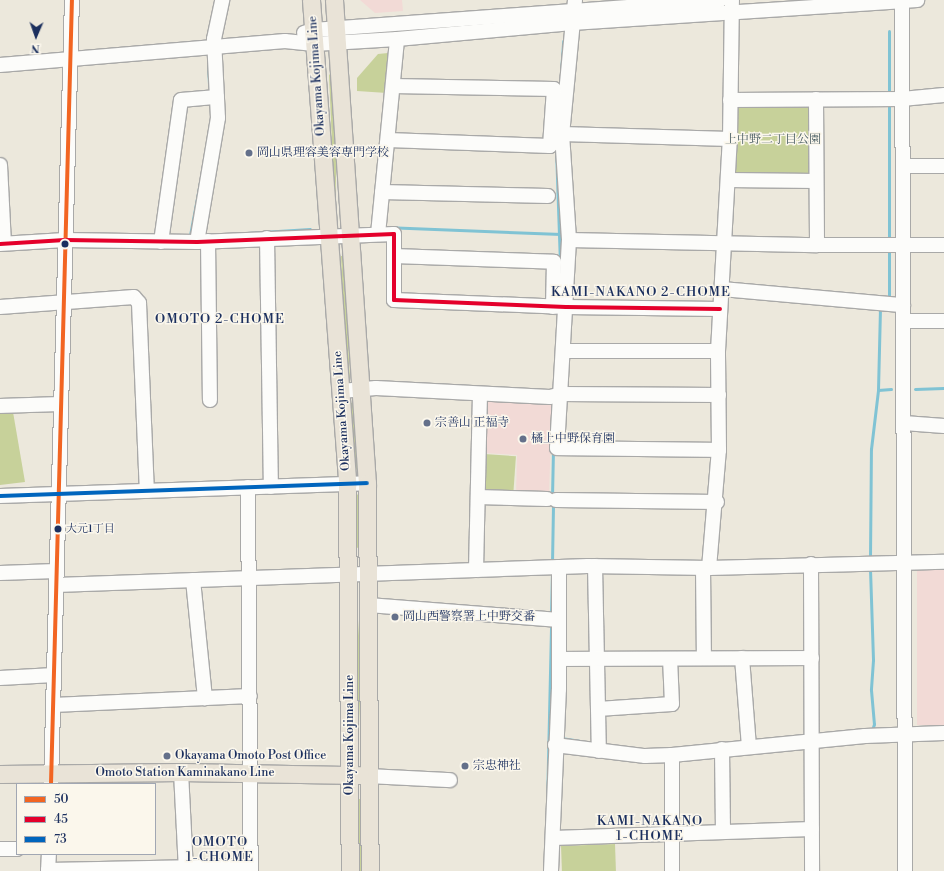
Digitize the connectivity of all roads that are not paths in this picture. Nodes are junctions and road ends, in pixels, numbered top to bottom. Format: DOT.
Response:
graph roads {
  1 [pos="72,0"];
  2 [pos="222,0"];
  3 [pos="311,0"];
  4 [pos="334,0"];
  5 [pos="720,0"];
  6 [pos="917,0"];
  7 [pos="902,1"];
  8 [pos="732,6"];
  9 [pos="573,11"];
  10 [pos="337,35"];
  11 [pos="314,37"];
  12 [pos="397,39"];
  13 [pos="215,47"];
  14 [pos="69,59"];
  15 [pos="0,65"];
  16 [pos="393,86"];
  17 [pos="944,95"];
  18 [pos="213,97"];
  19 [pos="816,99"];
  20 [pos="893,99"];
  21 [pos="730,100"];
  22 [pos="562,134"];
  23 [pos="730,139"];
  24 [pos="388,140"];
  25 [pos="0,165"];
  26 [pos="903,166"];
  27 [pos="944,166"];
  28 [pos="728,180"];
  29 [pos="816,181"];
  30 [pos="382,192"];
  31 [pos="548,196"];
  32 [pos="378,234"];
  33 [pos="352,235"];
  34 [pos="329,236"];
  35 [pos="162,237"];
  36 [pos="200,238"];
  37 [pos="267,238"];
  38 [pos="65,240"];
  39 [pos="569,240"];
  40 [pos="3,241"];
  41 [pos="724,243"];
  42 [pos="817,245"];
  43 [pos="894,245"];
  44 [pos="944,245"];
  45 [pos="394,256"];
  46 [pos="722,289"];
  47 [pos="63,303"];
  48 [pos="903,305"];
  49 [pos="0,307"];
  50 [pos="559,307"];
  51 [pos="720,309"];
  52 [pos="903,321"];
  53 [pos="944,321"];
  54 [pos="564,351"];
  55 [pos="718,351"];
  56 [pos="362,389"];
  57 [pos="341,391"];
  58 [pos="480,394"];
  59 [pos="557,395"];
  60 [pos="719,395"];
  61 [pos="210,400"];
  62 [pos="61,404"];
  63 [pos="0,406"];
  64 [pos="904,423"];
  65 [pos="944,426"];
  66 [pos="720,450"];
  67 [pos="367,483"];
  68 [pos="347,484"];
  69 [pos="248,487"];
  70 [pos="271,487"];
  71 [pos="147,491"];
  72 [pos="58,494"];
  73 [pos="0,496"];
  74 [pos="478,497"];
  75 [pos="717,502"];
  76 [pos="904,562"];
  77 [pos="944,562"];
  78 [pos="811,564"];
  79 [pos="708,565"];
  80 [pos="595,566"];
  81 [pos="554,567"];
  82 [pos="476,570"];
  83 [pos="0,573"];
  84 [pos="369,573"];
  85 [pos="349,575"];
  86 [pos="56,578"];
  87 [pos="249,578"];
  88 [pos="193,580"];
  89 [pos="369,605"];
  90 [pos="553,620"];
  91 [pos="704,658"];
  92 [pos="742,658"];
  93 [pos="812,658"];
  94 [pos="559,659"];
  95 [pos="597,659"];
  96 [pos="670,659"];
  97 [pos="54,675"];
  98 [pos="0,678"];
  99 [pos="250,696"];
  100 [pos="206,698"];
  101 [pos="53,705"];
  102 [pos="598,709"];
  103 [pos="944,733"];
  104 [pos="904,735"];
  105 [pos="809,740"];
  106 [pos="748,743"];
  107 [pos="555,746"];
  108 [pos="599,747"];
  109 [pos="722,750"];
  110 [pos="672,755"];
  111 [pos="181,772"];
  112 [pos="250,773"];
  113 [pos="0,774"];
  114 [pos="349,775"];
  115 [pos="370,776"];
  116 [pos="51,778"];
  117 [pos="450,780"];
  118 [pos="812,829"];
  119 [pos="723,832"];
  120 [pos="672,834"];
  121 [pos="553,838"];
  122 [pos="0,849"];
  123 [pos="16,849"];
  124 [pos="49,855"];
  125 [pos="186,868"];
  126 [pos="251,868"];
  127 [pos="48,871"];
  128 [pos="350,871"];
  129 [pos="370,871"];
  130 [pos="551,871"];
  131 [pos="672,871"];
  132 [pos="812,871"];
  133 [pos="905,871"];
  1 -- 14 [label="street"];
  2 -- 13 [label="street"];
  3 -- 11 [label="main road, Okayama Kojima Line"];
  4 -- 10 [label="main road, Okayama Kojima Line"];
  5 -- 9 [label="street"];
  6 -- 7 [label="street"];
  7 -- 8 [label="street"];
  7 -- 20 [label="street"];
  8 -- 9 [label="street"];
  8 -- 21 [label="street"];
  9 -- 10 [label="street"];
  9 -- 12 [label="street"];
  9 -- 22 [label="street"];
  10 -- 11 [label="street"];
  10 -- 12 [label="street"];
  10 -- 33 [label="main road, Okayama Kojima Line"];
  11 -- 13 [label="street"];
  11 -- 34 [label="main road, Okayama Kojima Line"];
  12 -- 16 [label="street"];
  13 -- 14 [label="street"];
  13 -- 18 [label="street"];
  14 -- 15 [label="street"];
  14 -- 38 [label="street"];
  16 -- 24 [label="street"];
  16 -- 24 [label="street"];
  17 -- 20 [label="street"];
  18 -- 35 [label="street"];
  18 -- 36 [label="street"];
  19 -- 20 [label="street"];
  19 -- 21 [label="street"];
  19 -- 29 [label="street"];
  20 -- 26 [label="street"];
  21 -- 23 [label="street"];
  22 -- 23 [label="street"];
  22 -- 39 [label="street"];
  23 -- 28 [label="street"];
  24 -- 30 [label="street"];
  25 -- 40 [label="street"];
  26 -- 27 [label="street"];
  26 -- 43 [label="street"];
  28 -- 29 [label="street"];
  28 -- 41 [label="street"];
  29 -- 42 [label="street"];
  30 -- 31 [label="street"];
  30 -- 32 [label="street"];
  32 -- 33 [label="street"];
  32 -- 45 [label="street"];
  33 -- 34 [label="street"];
  33 -- 56 [label="main road, Okayama Kojima Line"];
  34 -- 37 [label="street"];
  34 -- 57 [label="main road, Okayama Kojima Line"];
  35 -- 36 [label="street"];
  35 -- 38 [label="street"];
  36 -- 37 [label="street"];
  36 -- 61 [label="street"];
  37 -- 70 [label="street"];
  38 -- 40 [label="street"];
  38 -- 47 [label="street"];
  39 -- 41 [label="street"];
  39 -- 50 [label="street"];
  41 -- 42 [label="street"];
  41 -- 46 [label="street"];
  42 -- 43 [label="street"];
  43 -- 44 [label="street"];
  43 -- 48 [label="street"];
  45 -- 50 [label="street"];
  45 -- 50 [label="street"];
  46 -- 48 [label="street"];
  46 -- 51 [label="street"];
  47 -- 49 [label="street"];
  47 -- 62 [label="street"];
  47 -- 71 [label="street"];
  48 -- 52 [label="street"];
  50 -- 51 [label="street"];
  50 -- 54 [label="street"];
  51 -- 55 [label="street"];
  52 -- 53 [label="street"];
  52 -- 64 [label="street"];
  54 -- 55 [label="street"];
  54 -- 59 [label="street"];
  55 -- 60 [label="street"];
  56 -- 57 [label="street"];
  56 -- 58 [label="street"];
  56 -- 67 [label="main road, Okayama Kojima Line"];
  57 -- 68 [label="main road, Okayama Kojima Line"];
  58 -- 59 [label="street"];
  58 -- 74 [label="street"];
  59 -- 60 [label="street"];
  59 -- 66 [label="street"];
  60 -- 66 [label="street"];
  62 -- 63 [label="street"];
  62 -- 72 [label="street"];
  64 -- 65 [label="street"];
  64 -- 76 [label="street"];
  66 -- 75 [label="street"];
  67 -- 68 [label="street"];
  67 -- 84 [label="main road, Okayama Kojima Line"];
  68 -- 70 [label="street"];
  68 -- 85 [label="main road, Okayama Kojima Line"];
  69 -- 70 [label="street"];
  69 -- 71 [label="street"];
  69 -- 87 [label="street"];
  71 -- 72 [label="street"];
  72 -- 73 [label="street"];
  72 -- 86 [label="street"];
  74 -- 75 [label="street"];
  74 -- 82 [label="street"];
  75 -- 79 [label="street"];
  76 -- 77 [label="street"];
  76 -- 78 [label="street"];
  76 -- 104 [label="street"];
  78 -- 79 [label="street"];
  78 -- 93 [label="street"];
  79 -- 80 [label="street"];
  79 -- 91 [label="street"];
  80 -- 81 [label="street"];
  80 -- 95 [label="street"];
  81 -- 82 [label="street"];
  81 -- 90 [label="street"];
  82 -- 84 [label="street"];
  83 -- 86 [label="street"];
  84 -- 85 [label="street"];
  84 -- 89 [label="main road, Okayama Kojima Line"];
  85 -- 87 [label="street"];
  85 -- 114 [label="main road, Okayama Kojima Line"];
  86 -- 88 [label="street"];
  86 -- 97 [label="street"];
  87 -- 88 [label="street"];
  87 -- 99 [label="street"];
  88 -- 100 [label="street"];
  89 -- 90 [label="street"];
  89 -- 115 [label="main road, Okayama Kojima Line"];
  90 -- 94 [label="street"];
  91 -- 92 [label="street"];
  91 -- 96 [label="street"];
  92 -- 93 [label="street"];
  92 -- 106 [label="street"];
  93 -- 105 [label="street"];
  94 -- 95 [label="street"];
  94 -- 107 [label="street"];
  95 -- 96 [label="street"];
  95 -- 102 [label="street"];
  96 -- 102 [label="street"];
  97 -- 98 [label="street"];
  97 -- 101 [label="street"];
  99 -- 100 [label="street"];
  99 -- 112 [label="street"];
  100 -- 101 [label="street"];
  101 -- 116 [label="street"];
  102 -- 108 [label="street"];
  103 -- 104 [label="street"];
  104 -- 105 [label="street"];
  104 -- 133 [label="street"];
  105 -- 106 [label="street"];
  105 -- 118 [label="street"];
  106 -- 109 [label="street"];
  107 -- 108 [label="street"];
  107 -- 121 [label="street"];
  108 -- 110 [label="street"];
  109 -- 110 [label="street"];
  109 -- 119 [label="street"];
  110 -- 120 [label="street"];
  111 -- 112 [label="main road, Omoto Station Kaminakano Line"];
  111 -- 116 [label="main road, Omoto Station Kaminakano Line"];
  111 -- 125 [label="street"];
  112 -- 114 [label="main road, Omoto Station Kaminakano Line"];
  112 -- 126 [label="street"];
  113 -- 116 [label="main road, Omoto Station Kaminakano Line"];
  114 -- 115 [label="main road, Omoto Station Kaminakano Line"];
  114 -- 128 [label="main road, Okayama Kojima Line"];
  115 -- 117 [label="street"];
  115 -- 129 [label="main road, Okayama Kojima Line"];
  118 -- 119 [label="street"];
  118 -- 132 [label="street"];
  119 -- 120 [label="street"];
  120 -- 121 [label="street"];
  120 -- 131 [label="street"];
  121 -- 130 [label="street"];
  122 -- 123 [label="street"];
  124 -- 127 [label="street"];
  125 -- 126 [label="street"];
  125 -- 127 [label="street"];
}
